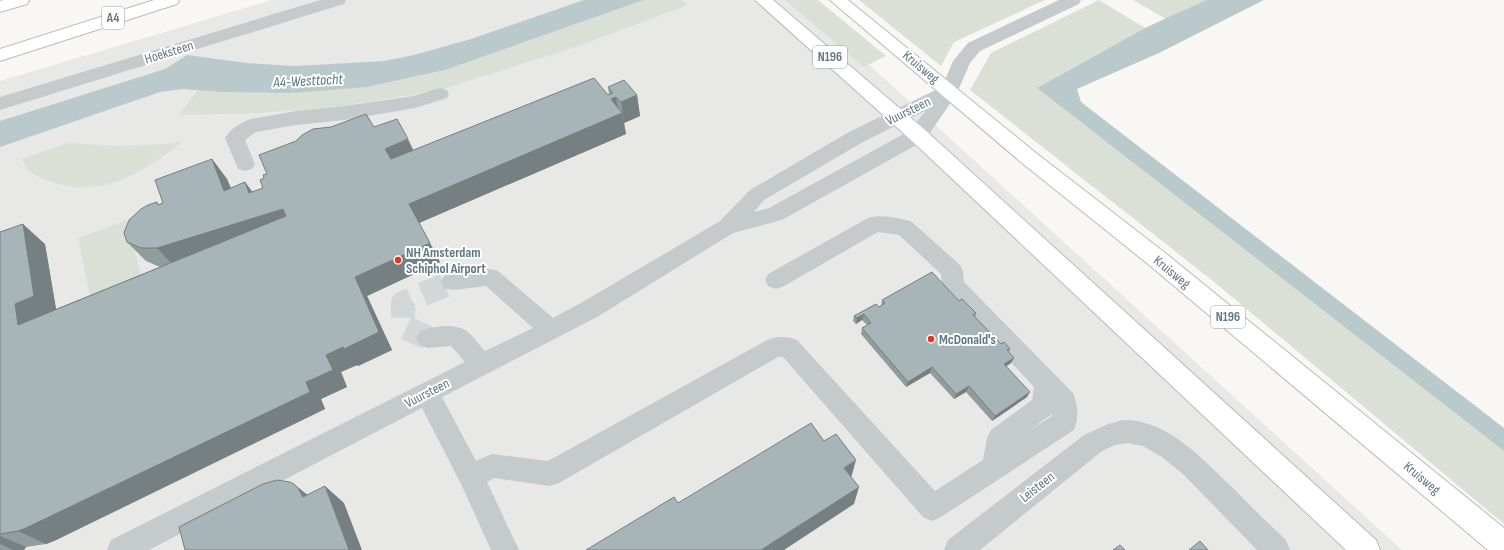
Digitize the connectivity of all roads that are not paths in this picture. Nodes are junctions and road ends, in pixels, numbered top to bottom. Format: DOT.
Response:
graph roads {
  1 [pos="22,0"];
  2 [pos="171,0"];
  3 [pos="338,0"];
  4 [pos="763,0"];
  5 [pos="838,0"];
  6 [pos="1072,0"];
  7 [pos="0,7"];
  8 [pos="0,55"];
  9 [pos="949,91"];
  10 [pos="440,94"];
  11 [pos="0,104"];
  12 [pos="896,116"];
  13 [pos="918,135"];
  14 [pos="245,164"];
  15 [pos="727,227"];
  16 [pos="776,280"];
  17 [pos="452,282"];
  18 [pos="550,329"];
  19 [pos="428,338"];
  20 [pos="482,364"];
  21 [pos="427,394"];
  22 [pos="482,471"];
  23 [pos="1312,500"];
  24 [pos="1504,546"];
  25 [pos="120,550"];
  26 [pos="505,550"];
  27 [pos="958,550"];
  28 [pos="1276,550"];
  29 [pos="1366,550"];
  30 [pos="1380,550"];
  1 -- 7 [label="highway"];
  2 -- 8 [label="highway, A4"];
  3 -- 11 [label="street, Hoeksteen"];
  4 -- 12 [label="highway, N196"];
  5 -- 9 [label="highway, Kruisweg / N196"];
  6 -- 9 [label="street"];
  9 -- 12 [label="street, Vuursteen"];
  9 -- 13 [label="street, Vuursteen"];
  9 -- 24 [label="highway, Kruisweg / N196"];
  10 -- 14 [label="street"];
  12 -- 13 [label="highway, N196"];
  12 -- 15 [label="street, Vuursteen"];
  13 -- 15 [label="street, Vuursteen"];
  13 -- 23 [label="highway, N196"];
  15 -- 18 [label="street, Vuursteen"];
  16 -- 22 [label="street"];
  17 -- 18 [label="street"];
  18 -- 20 [label="street, Vuursteen"];
  19 -- 20 [label="street"];
  20 -- 21 [label="street, Vuursteen"];
  21 -- 22 [label="street"];
  21 -- 25 [label="street, Vuursteen"];
  22 -- 26 [label="street"];
  23 -- 29 [label="highway, N196"];
  23 -- 30 [label="highway, N196"];
  27 -- 28 [label="street, Leisteen"];
}
